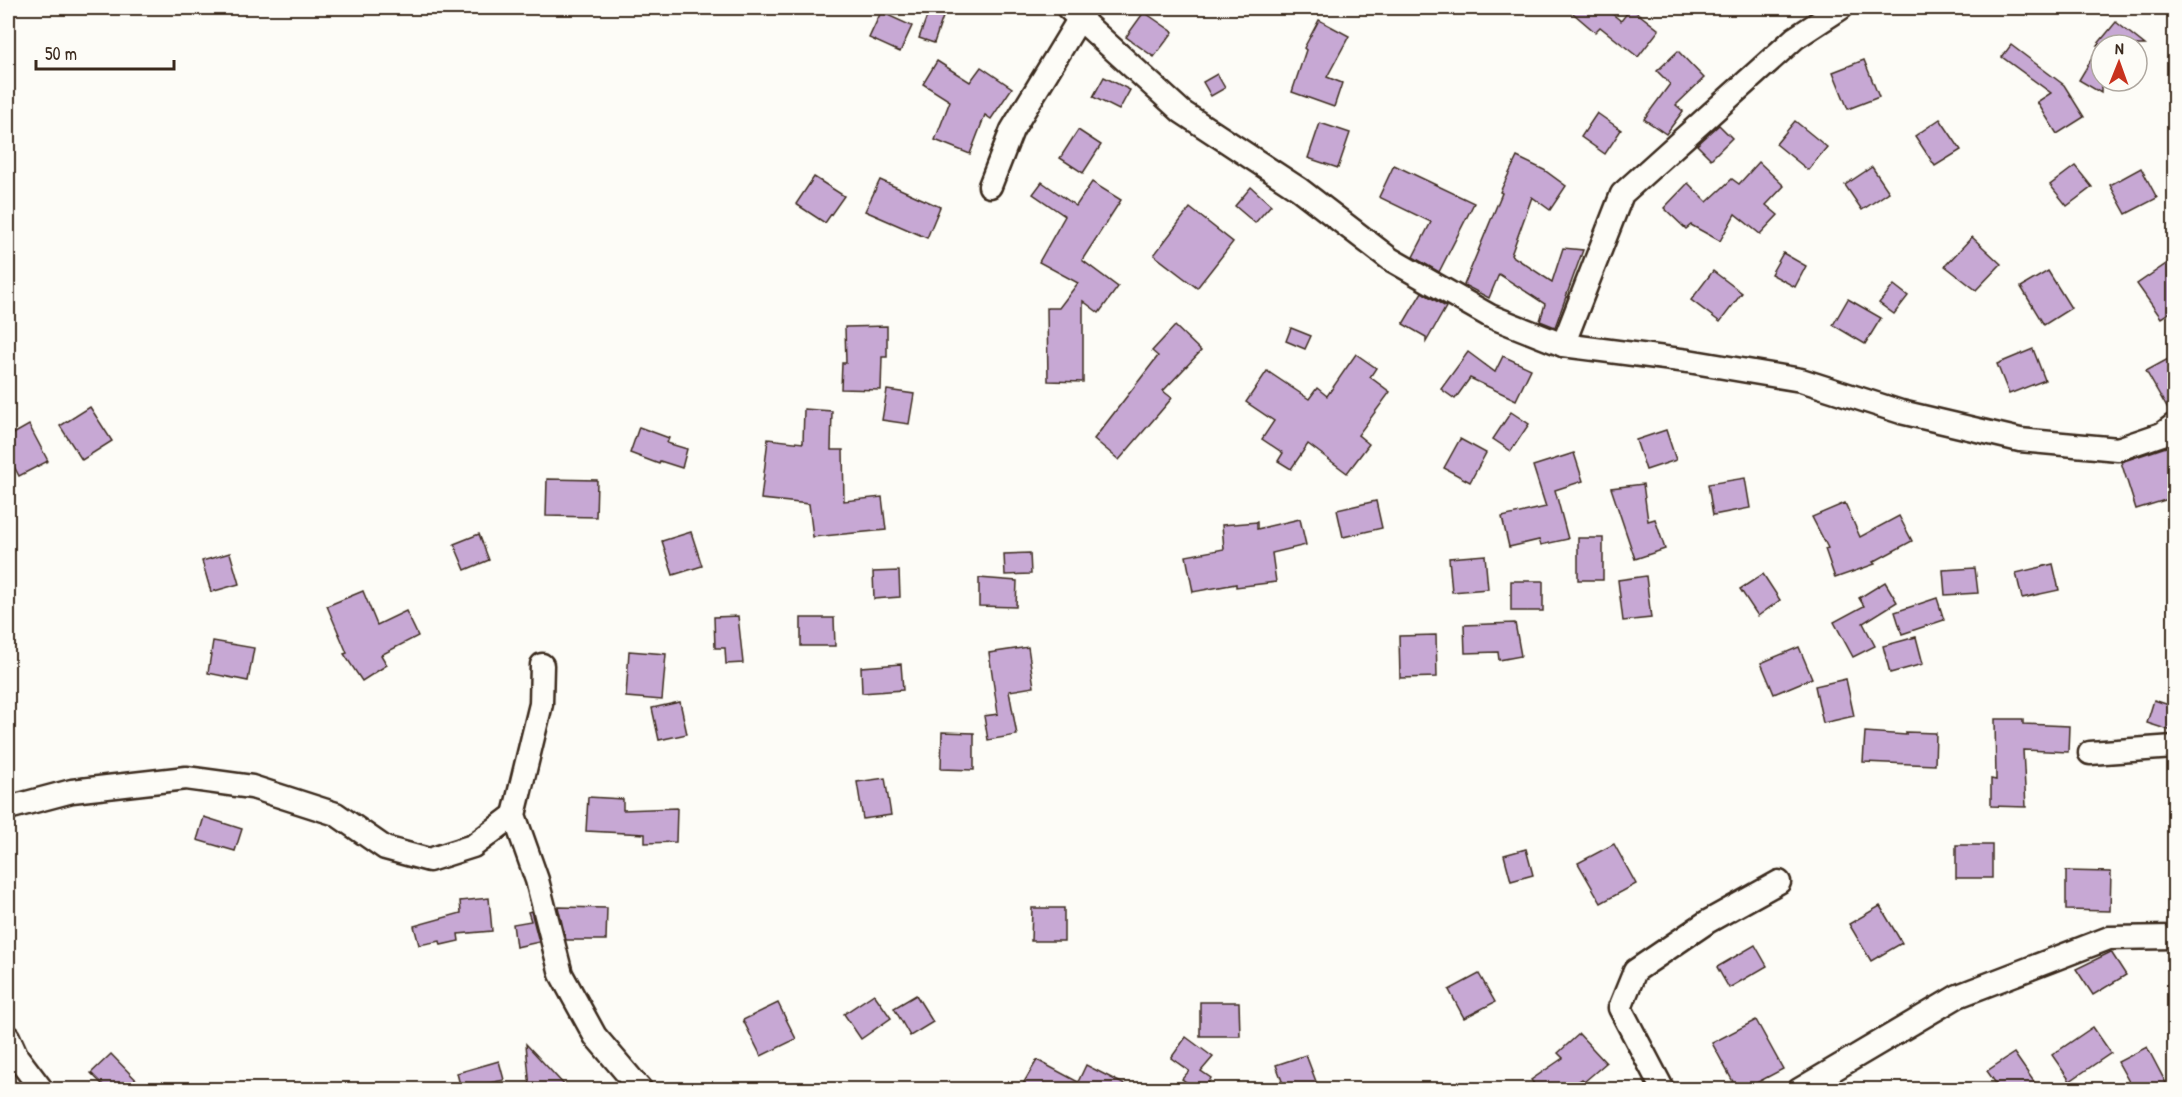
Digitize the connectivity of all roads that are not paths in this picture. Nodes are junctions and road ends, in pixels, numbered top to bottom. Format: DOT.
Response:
graph roads {
  1 [pos="1841,8"];
  2 [pos="1077,11"];
  3 [pos="990,186"];
  4 [pos="1563,345"];
  5 [pos="2175,425"];
  6 [pos="542,665"];
  7 [pos="2175,747"];
  8 [pos="2090,753"];
  9 [pos="8,807"];
  10 [pos="514,816"];
  11 [pos="1779,882"];
  12 [pos="2175,937"];
  13 [pos="8,1037"];
  14 [pos="42,1089"];
  15 [pos="641,1089"];
  16 [pos="1663,1089"];
  17 [pos="1799,1089"];
  1 -- 4 [label="street"];
  2 -- 3 [label="street"];
  2 -- 4 [label="street"];
  4 -- 5 [label="street"];
  6 -- 10 [label="street"];
  7 -- 8 [label="street"];
  9 -- 10 [label="street"];
  10 -- 15 [label="street"];
  11 -- 16 [label="street"];
  12 -- 17 [label="street"];
  13 -- 14 [label="street"];
}
